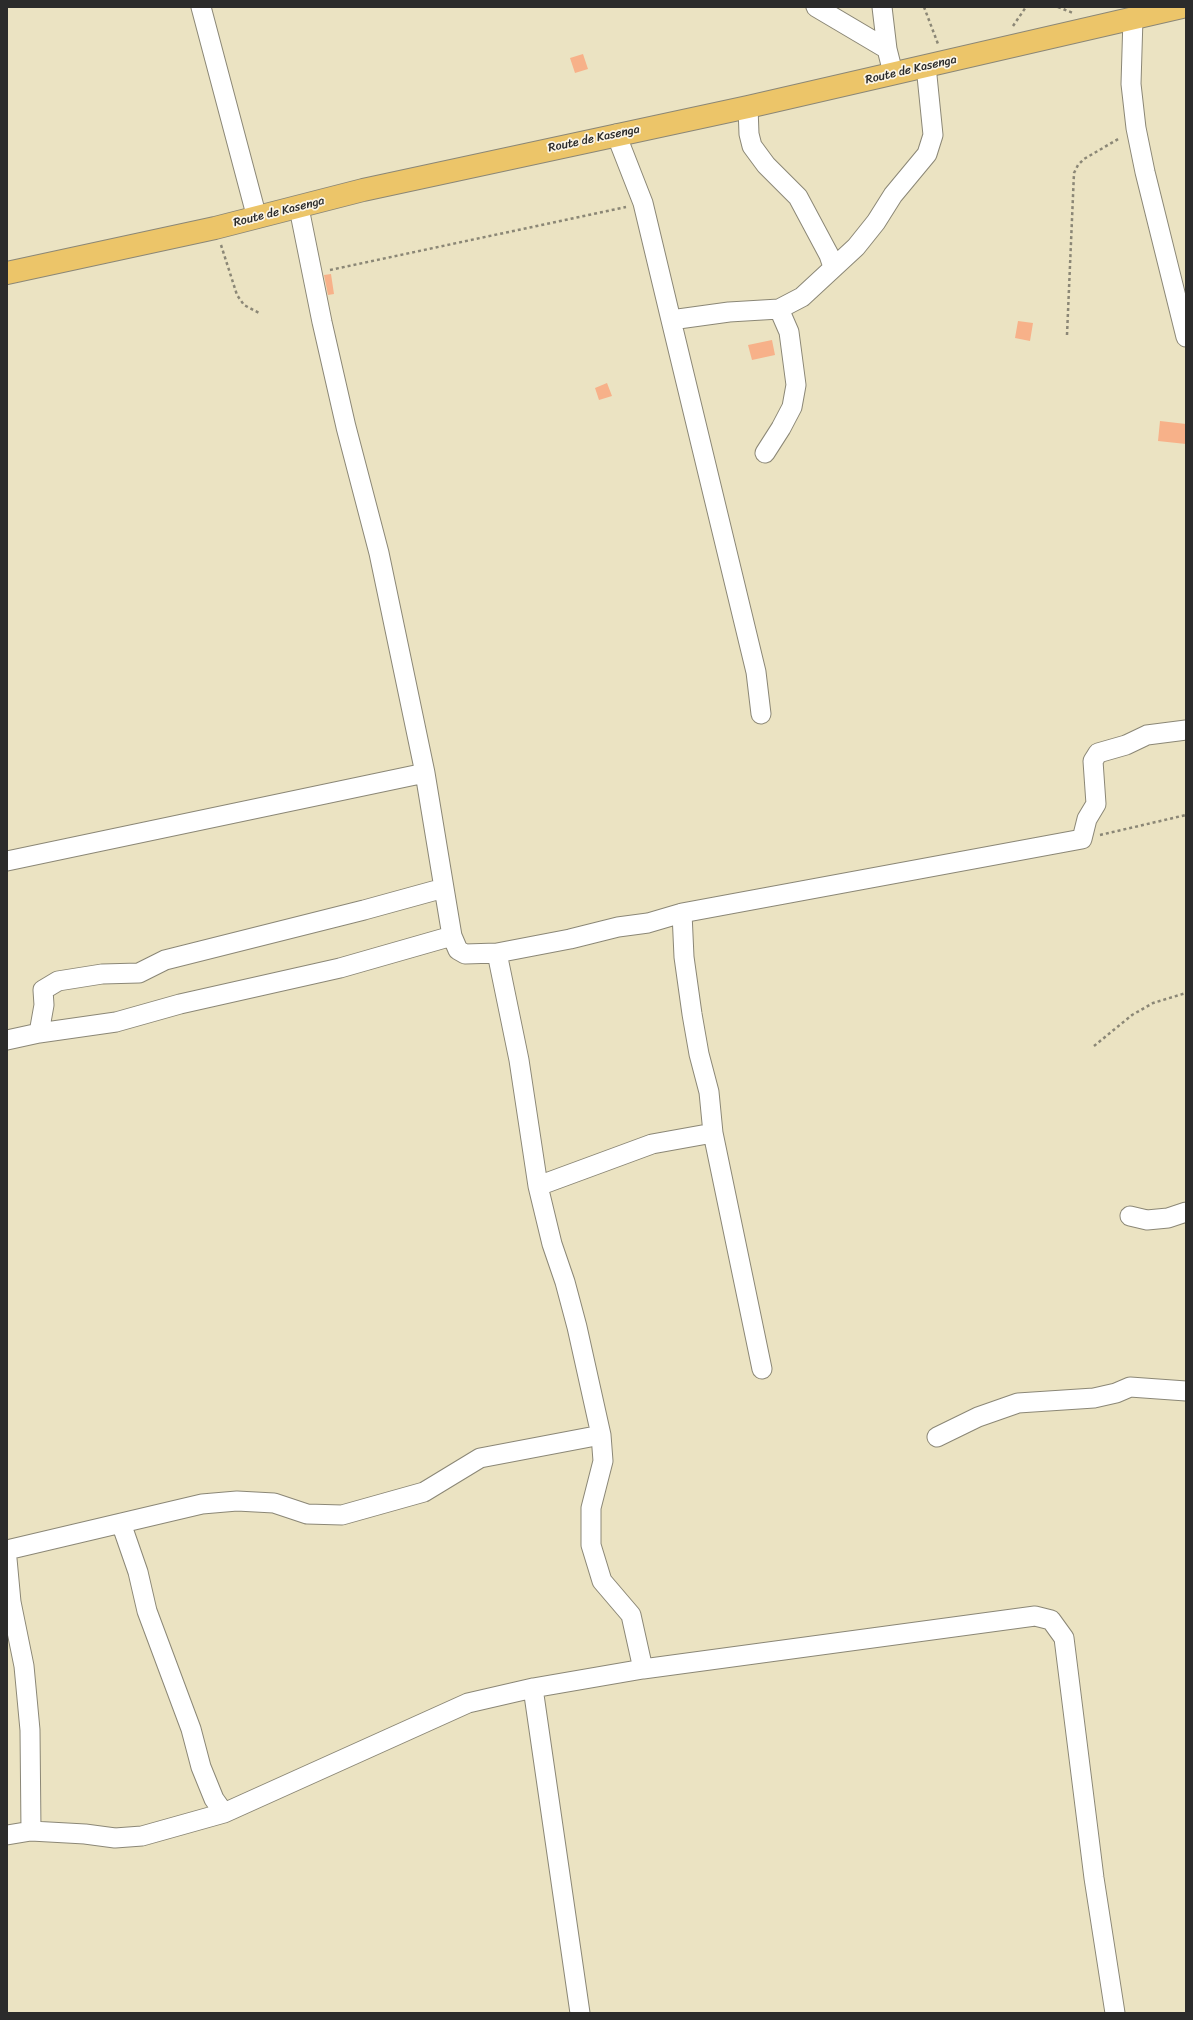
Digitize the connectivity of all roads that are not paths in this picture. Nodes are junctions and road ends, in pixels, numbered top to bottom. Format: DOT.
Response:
graph roads {
  1 [pos="201,7"];
  2 [pos="816,7"];
  3 [pos="882,7"];
  4 [pos="1182,7"];
  5 [pos="1133,18"];
  6 [pos="887,49"];
  7 [pos="926,66"];
  8 [pos="893,73"];
  9 [pos="748,107"];
  10 [pos="616,134"];
  11 [pos="299,208"];
  12 [pos="257,218"];
  13 [pos="833,267"];
  14 [pos="7,273"];
  15 [pos="779,309"];
  16 [pos="672,320"];
  17 [pos="1186,337"];
  18 [pos="765,453"];
  19 [pos="761,714"];
  20 [pos="1186,730"];
  21 [pos="425,773"];
  22 [pos="7,861"];
  23 [pos="444,888"];
  24 [pos="682,913"];
  25 [pos="452,936"];
  26 [pos="497,952"];
  27 [pos="39,1033"];
  28 [pos="7,1040"];
  29 [pos="713,1133"];
  30 [pos="538,1186"];
  31 [pos="1186,1212"];
  32 [pos="1130,1216"];
  33 [pos="762,1369"];
  34 [pos="1186,1391"];
  35 [pos="601,1435"];
  36 [pos="937,1437"];
  37 [pos="121,1523"];
  38 [pos="7,1550"];
  39 [pos="7,1559"];
  40 [pos="643,1669"];
  41 [pos="533,1688"];
  42 [pos="224,1813"];
  43 [pos="31,1831"];
  44 [pos="7,1835"];
  45 [pos="580,2013"];
  46 [pos="1115,2013"];
  1 -- 12 [label="street"];
  2 -- 6 [label="street"];
  3 -- 6 [label="street"];
  4 -- 5 [label="highway, Route de Kasenga"];
  5 -- 7 [label="highway, Route de Kasenga"];
  5 -- 17 [label="street"];
  6 -- 8 [label="street"];
  7 -- 8 [label="highway, Route de Kasenga"];
  7 -- 13 [label="street"];
  8 -- 9 [label="highway, Route de Kasenga"];
  9 -- 10 [label="highway, Route de Kasenga"];
  9 -- 13 [label="street"];
  10 -- 11 [label="highway, Route de Kasenga"];
  10 -- 16 [label="street"];
  11 -- 12 [label="highway, Route de Kasenga"];
  11 -- 21 [label="street"];
  12 -- 14 [label="highway, Route de Kasenga"];
  13 -- 15 [label="street"];
  15 -- 16 [label="street"];
  15 -- 18 [label="street"];
  16 -- 19 [label="street"];
  20 -- 24 [label="street"];
  21 -- 22 [label="street"];
  21 -- 23 [label="street"];
  23 -- 25 [label="street"];
  23 -- 27 [label="street"];
  24 -- 26 [label="street"];
  24 -- 29 [label="street"];
  25 -- 26 [label="street"];
  25 -- 27 [label="street"];
  26 -- 30 [label="street"];
  27 -- 28 [label="street"];
  29 -- 30 [label="street"];
  29 -- 33 [label="street"];
  30 -- 35 [label="street"];
  31 -- 32 [label="street"];
  34 -- 36 [label="street"];
  35 -- 37 [label="street"];
  35 -- 40 [label="street"];
  37 -- 38 [label="street"];
  37 -- 42 [label="street"];
  39 -- 43 [label="street"];
  40 -- 41 [label="street"];
  40 -- 46 [label="street"];
  41 -- 42 [label="street"];
  41 -- 45 [label="street"];
  42 -- 43 [label="street"];
  43 -- 44 [label="street"];
}
